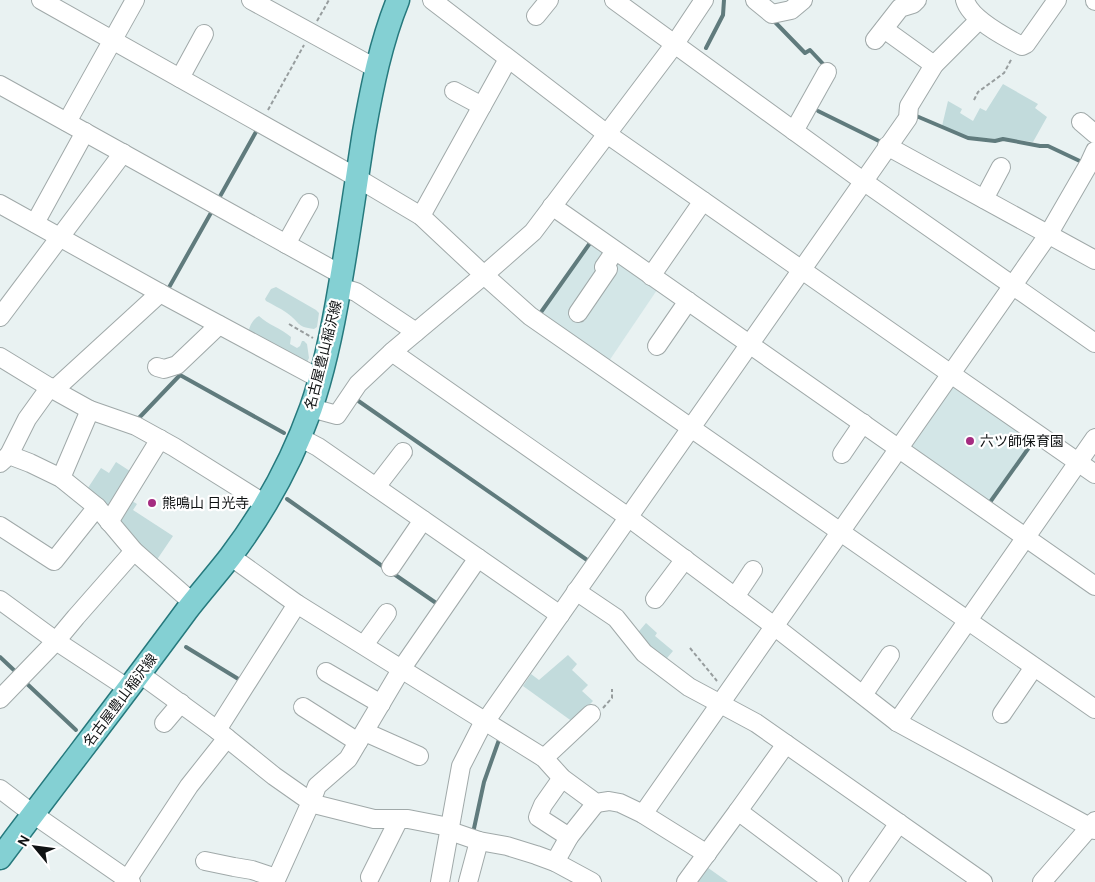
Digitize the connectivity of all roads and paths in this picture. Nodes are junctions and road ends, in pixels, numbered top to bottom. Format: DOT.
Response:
graph roads {
  1 [pos="41,0"];
  2 [pos="135,0"];
  3 [pos="251,0"];
  4 [pos="329,0"];
  5 [pos="398,0"];
  6 [pos="432,0"];
  7 [pos="549,0"];
  8 [pos="614,0"];
  9 [pos="704,0"];
  10 [pos="755,0"];
  11 [pos="803,0"];
  12 [pos="917,0"];
  13 [pos="964,0"];
  14 [pos="1057,0"];
  15 [pos="894,4"];
  16 [pos="536,16"];
  17 [pos="979,20"];
  18 [pos="311,33"];
  19 [pos="204,34"];
  20 [pos="113,40"];
  21 [pos="674,44"];
  22 [pos="1013,57"];
  23 [pos="508,59"];
  24 [pos="934,65"];
  25 [pos="377,69"];
  26 [pos="827,72"];
  27 [pos="180,78"];
  28 [pos="0,85"];
  29 [pos="454,91"];
  30 [pos="974,100"];
  31 [pos="482,106"];
  32 [pos="67,122"];
  33 [pos="1082,122"];
  34 [pos="260,123"];
  35 [pos="794,131"];
  36 [pos="85,132"];
  37 [pos="607,134"];
  38 [pos="1095,134"];
  39 [pos="887,146"];
  40 [pos="123,154"];
  41 [pos="1093,161"];
  42 [pos="1001,167"];
  43 [pos="356,178"];
  44 [pos="863,181"];
  45 [pos="984,199"];
  46 [pos="703,201"];
  47 [pos="309,203"];
  48 [pos="0,204"];
  49 [pos="552,206"];
  50 [pos="422,216"];
  51 [pos="35,223"];
  52 [pos="1048,235"];
  53 [pos="61,237"];
  54 [pos="286,244"];
  55 [pos="615,251"];
  56 [pos="1095,260"];
  57 [pos="801,270"];
  58 [pos="484,276"];
  59 [pos="651,276"];
  60 [pos="340,281"];
  61 [pos="1012,286"];
  62 [pos="160,293"];
  63 [pos="688,301"];
  64 [pos="578,313"];
  65 [pos="0,317"];
  66 [pos="289,324"];
  67 [pos="219,325"];
  68 [pos="416,332"];
  69 [pos="319,341"];
  70 [pos="1095,343"];
  71 [pos="749,344"];
  72 [pos="657,346"];
  73 [pos="392,352"];
  74 [pos="0,357"];
  75 [pos="157,367"];
  76 [pos="951,374"];
  77 [pos="320,379"];
  78 [pos="52,389"];
  79 [pos="311,408"];
  80 [pos="90,410"];
  81 [pos="863,423"];
  82 [pos="690,428"];
  83 [pos="299,437"];
  84 [pos="1095,438"];
  85 [pos="160,439"];
  86 [pos="899,448"];
  87 [pos="403,452"];
  88 [pos="842,454"];
  89 [pos="4,459"];
  90 [pos="1078,462"];
  91 [pos="1095,474"];
  92 [pos="61,478"];
  93 [pos="376,487"];
  94 [pos="265,504"];
  95 [pos="97,507"];
  96 [pos="628,516"];
  97 [pos="423,520"];
  98 [pos="109,522"];
  99 [pos="0,526"];
  100 [pos="840,531"];
  101 [pos="1025,537"];
  102 [pos="134,551"];
  103 [pos="230,556"];
  104 [pos="478,558"];
  105 [pos="685,559"];
  106 [pos="391,567"];
  107 [pos="753,570"];
  108 [pos="1095,586"];
  109 [pos="579,593"];
  110 [pos="735,597"];
  111 [pos="654,598"];
  112 [pos="0,600"];
  113 [pos="193,603"];
  114 [pos="297,604"];
  115 [pos="387,613"];
  116 [pos="560,615"];
  117 [pos="967,621"];
  118 [pos="771,631"];
  119 [pos="56,641"];
  120 [pos="364,645"];
  121 [pos="690,648"];
  122 [pos="890,655"];
  123 [pos="1034,667"];
  124 [pos="402,668"];
  125 [pos="326,672"];
  126 [pos="134,681"];
  127 [pos="612,689"];
  128 [pos="863,695"];
  129 [pos="0,699"];
  130 [pos="723,699"];
  131 [pos="181,704"];
  132 [pos="381,704"];
  133 [pos="303,707"];
  134 [pos="1095,709"];
  135 [pos="591,714"];
  136 [pos="1002,714"];
  137 [pos="484,721"];
  138 [pos="897,722"];
  139 [pos="164,723"];
  140 [pos="222,734"];
  141 [pos="361,737"];
  142 [pos="786,744"];
  143 [pos="419,756"];
  144 [pos="544,758"];
  145 [pos="562,778"];
  146 [pos="0,789"];
  147 [pos="311,802"];
  148 [pos="596,802"];
  149 [pos="738,810"];
  150 [pos="33,814"];
  151 [pos="643,814"];
  152 [pos="399,819"];
  153 [pos="899,823"];
  154 [pos="1093,826"];
  155 [pos="449,829"];
  156 [pos="569,836"];
  157 [pos="480,841"];
  158 [pos="706,854"];
  159 [pos="0,858"];
  160 [pos="204,861"];
  161 [pos="555,862"];
  162 [pos="370,877"];
  163 [pos="120,879"];
  164 [pos="275,880"];
  165 [pos="440,882"];
  166 [pos="468,882"];
  167 [pos="592,882"];
  168 [pos="686,882"];
  169 [pos="833,882"];
  170 [pos="858,882"];
  171 [pos="983,882"];
  172 [pos="1042,882"];
  1 -- 20 [label="street"];
  2 -- 20 [label="street"];
  3 -- 18 [label="street"];
  4 -- 18 [label="path"];
  5 -- 25 [label="main road, 名古屋豊山稲沢線"];
  6 -- 23 [label="street"];
  7 -- 16 [label="street"];
  8 -- 21 [label="street"];
  9 -- 21 [label="street"];
  10 -- 11 [label="street"];
  12 -- 15 [label="street"];
  13 -- 17 [label="street"];
  14 -- 17 [label="street"];
  15 -- 24 [label="street"];
  17 -- 24 [label="street"];
  18 -- 25 [label="street"];
  18 -- 34 [label="path"];
  19 -- 27 [label="street"];
  20 -- 27 [label="street"];
  20 -- 32 [label="street"];
  21 -- 35 [label="street"];
  21 -- 37 [label="street"];
  22 -- 30 [label="path"];
  23 -- 31 [label="street"];
  23 -- 37 [label="street"];
  24 -- 39 [label="street"];
  25 -- 43 [label="main road, 名古屋豊山稲沢線"];
  26 -- 35 [label="street"];
  27 -- 34 [label="street"];
  28 -- 32 [label="street"];
  29 -- 31 [label="street"];
  31 -- 50 [label="street"];
  32 -- 36 [label="street"];
  33 -- 38 [label="street"];
  34 -- 43 [label="street"];
  35 -- 44 [label="street"];
  36 -- 40 [label="street"];
  36 -- 51 [label="street"];
  37 -- 46 [label="street"];
  37 -- 49 [label="street"];
  39 -- 44 [label="street"];
  39 -- 45 [label="street"];
  40 -- 53 [label="street"];
  40 -- 54 [label="street"];
  41 -- 52 [label="street"];
  42 -- 45 [label="street"];
  43 -- 50 [label="street"];
  43 -- 60 [label="main road, 名古屋豊山稲沢線"];
  44 -- 57 [label="street"];
  44 -- 61 [label="street"];
  45 -- 52 [label="street"];
  46 -- 57 [label="street"];
  46 -- 59 [label="street"];
  47 -- 54 [label="street"];
  48 -- 51 [label="street"];
  49 -- 55 [label="street"];
  49 -- 58 [label="street"];
  50 -- 58 [label="street"];
  51 -- 53 [label="street"];
  52 -- 56 [label="street"];
  52 -- 61 [label="street"];
  53 -- 62 [label="street"];
  53 -- 65 [label="street"];
  54 -- 60 [label="street"];
  55 -- 59 [label="street"];
  55 -- 64 [label="street"];
  57 -- 71 [label="street"];
  57 -- 76 [label="street"];
  58 -- 68 [label="street"];
  58 -- 82 [label="street"];
  59 -- 63 [label="street"];
  60 -- 68 [label="street"];
  60 -- 77 [label="main road, 名古屋豊山稲沢線"];
  61 -- 70 [label="street"];
  61 -- 76 [label="street"];
  62 -- 67 [label="street"];
  62 -- 78 [label="street"];
  63 -- 71 [label="street"];
  63 -- 72 [label="street"];
  66 -- 69 [label="path"];
  67 -- 75 [label="street"];
  67 -- 77 [label="street"];
  68 -- 73 [label="street"];
  71 -- 81 [label="street"];
  71 -- 82 [label="street"];
  73 -- 79 [label="street"];
  73 -- 96 [label="street"];
  74 -- 78 [label="street"];
  76 -- 86 [label="street"];
  76 -- 90 [label="street"];
  77 -- 79 [label="main road, 名古屋豊山稲沢線"];
  78 -- 80 [label="street"];
  78 -- 89 [label="street"];
  79 -- 83 [label="main road, 名古屋豊山稲沢線"];
  80 -- 85 [label="street"];
  80 -- 92 [label="street"];
  81 -- 86 [label="street"];
  81 -- 88 [label="street"];
  82 -- 96 [label="street"];
  82 -- 100 [label="street"];
  83 -- 93 [label="street"];
  83 -- 94 [label="main road, 名古屋豊山稲沢線"];
  84 -- 90 [label="street"];
  85 -- 94 [label="street"];
  85 -- 98 [label="street"];
  86 -- 100 [label="street"];
  86 -- 101 [label="street"];
  87 -- 93 [label="street"];
  89 -- 92 [label="street"];
  90 -- 91 [label="street"];
  90 -- 101 [label="street"];
  92 -- 95 [label="street"];
  93 -- 97 [label="street"];
  94 -- 103 [label="main road, 名古屋豊山稲沢線"];
  95 -- 98 [label="street"];
  95 -- 99 [label="street"];
  96 -- 105 [label="street"];
  96 -- 109 [label="street"];
  97 -- 104 [label="street"];
  97 -- 106 [label="street"];
  98 -- 102 [label="street"];
  100 -- 117 [label="street"];
  100 -- 118 [label="street"];
  101 -- 108 [label="street"];
  101 -- 117 [label="street"];
  102 -- 113 [label="street"];
  102 -- 119 [label="street"];
  103 -- 113 [label="main road, 名古屋豊山稲沢線"];
  103 -- 114 [label="street"];
  104 -- 116 [label="street"];
  104 -- 124 [label="street"];
  105 -- 110 [label="street"];
  105 -- 111 [label="street"];
  107 -- 110 [label="street"];
  109 -- 116 [label="street"];
  109 -- 130 [label="street"];
  110 -- 118 [label="street"];
  112 -- 119 [label="street"];
  113 -- 126 [label="main road, 名古屋豊山稲沢線"];
  114 -- 120 [label="street"];
  114 -- 140 [label="street"];
  115 -- 120 [label="street"];
  116 -- 137 [label="street"];
  117 -- 123 [label="street"];
  117 -- 138 [label="street"];
  118 -- 128 [label="street"];
  118 -- 130 [label="street"];
  119 -- 126 [label="street"];
  119 -- 129 [label="street"];
  120 -- 124 [label="street"];
  121 -- 130 [label="path"];
  122 -- 128 [label="street"];
  123 -- 134 [label="street"];
  123 -- 136 [label="street"];
  124 -- 132 [label="street"];
  124 -- 137 [label="street"];
  125 -- 132 [label="street"];
  126 -- 131 [label="street"];
  126 -- 150 [label="main road, 名古屋豊山稲沢線"];
  127 -- 135 [label="path"];
  128 -- 138 [label="street"];
  130 -- 142 [label="street"];
  130 -- 151 [label="street"];
  131 -- 139 [label="street"];
  131 -- 140 [label="street"];
  132 -- 141 [label="street"];
  133 -- 141 [label="street"];
  135 -- 144 [label="street"];
  137 -- 144 [label="street"];
  137 -- 155 [label="street"];
  138 -- 154 [label="street"];
  140 -- 147 [label="street"];
  140 -- 163 [label="street"];
  141 -- 143 [label="street"];
  141 -- 147 [label="street"];
  142 -- 149 [label="street"];
  142 -- 153 [label="street"];
  144 -- 145 [label="street"];
  145 -- 148 [label="street"];
  145 -- 156 [label="street"];
  146 -- 150 [label="street"];
  147 -- 152 [label="street"];
  147 -- 164 [label="street"];
  148 -- 151 [label="street"];
  148 -- 156 [label="street"];
  149 -- 158 [label="street"];
  149 -- 169 [label="street"];
  150 -- 159 [label="main road, 名古屋豊山稲沢線"];
  150 -- 163 [label="street"];
  151 -- 158 [label="street"];
  152 -- 155 [label="street"];
  152 -- 162 [label="street"];
  153 -- 170 [label="street"];
  153 -- 171 [label="street"];
  154 -- 172 [label="street"];
  155 -- 157 [label="street"];
  155 -- 165 [label="street"];
  156 -- 161 [label="street"];
  157 -- 161 [label="street"];
  157 -- 166 [label="street"];
  158 -- 168 [label="street"];
  160 -- 164 [label="street"];
  161 -- 167 [label="street"];
}
